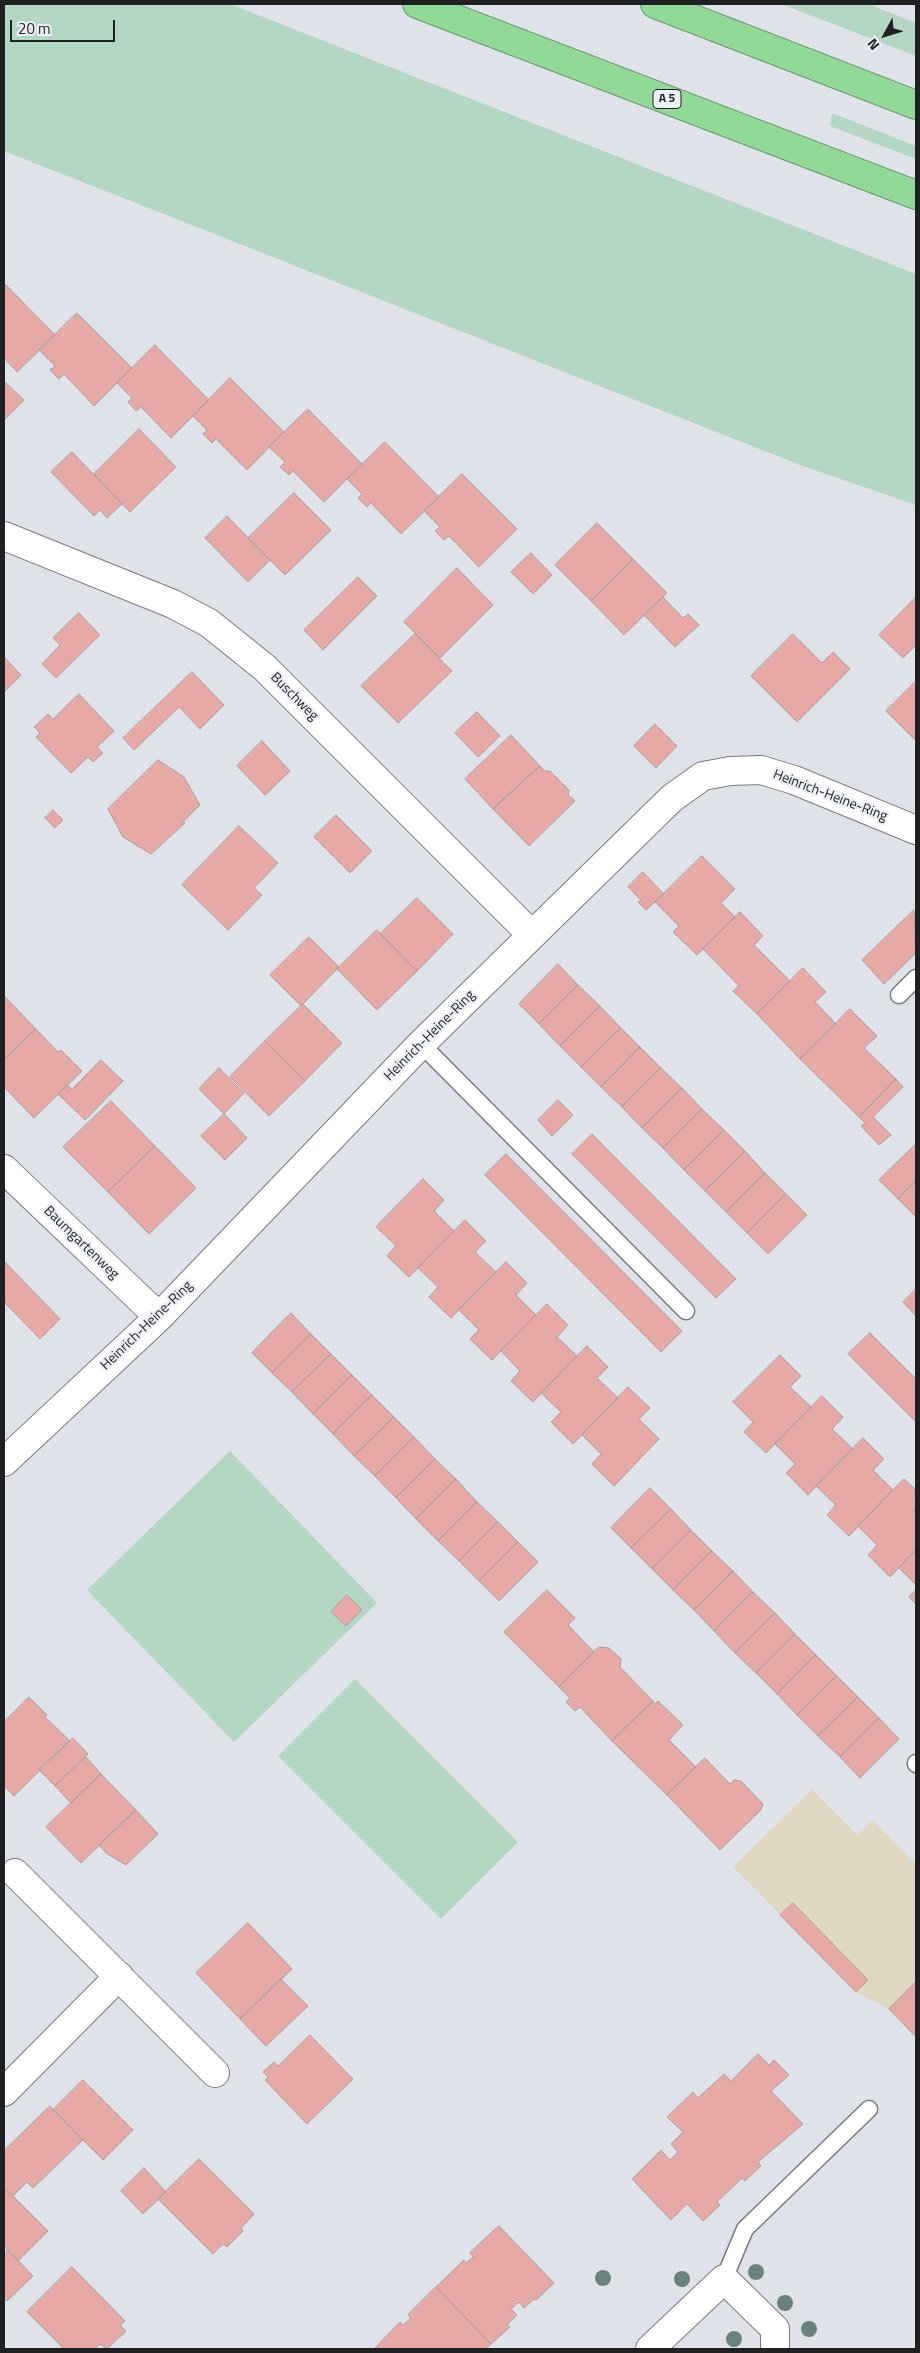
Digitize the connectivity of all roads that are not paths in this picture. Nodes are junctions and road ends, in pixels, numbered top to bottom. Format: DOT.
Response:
graph roads {
  1 [pos="418,4"];
  2 [pos="656,4"];
  3 [pos="916,105"];
  4 [pos="916,195"];
  5 [pos="4,536"];
  6 [pos="916,830"];
  7 [pos="532,935"];
  8 [pos="916,978"];
  9 [pos="899,995"];
  10 [pos="421,1044"];
  11 [pos="4,1169"];
  12 [pos="686,1311"];
  13 [pos="159,1317"];
  14 [pos="4,1462"];
  15 [pos="15,1872"];
  16 [pos="118,1976"];
  17 [pos="215,2073"];
  18 [pos="4,2092"];
  19 [pos="869,2109"];
  20 [pos="724,2279"];
  21 [pos="650,2349"];
  22 [pos="775,2349"];
  1 -- 4 [label="highway, A 5"];
  2 -- 3 [label="highway"];
  5 -- 7 [label="street, Buschweg"];
  6 -- 7 [label="street, Heinrich-Heine-Ring"];
  7 -- 10 [label="street, Heinrich-Heine-Ring"];
  8 -- 9 [label="lane"];
  10 -- 12 [label="lane"];
  10 -- 13 [label="street, Heinrich-Heine-Ring"];
  11 -- 13 [label="street, Baumgartenweg"];
  13 -- 14 [label="street, Heinrich-Heine-Ring"];
  15 -- 16 [label="street"];
  16 -- 17 [label="street"];
  16 -- 18 [label="street"];
  19 -- 20 [label="lane"];
  20 -- 21 [label="street"];
  20 -- 22 [label="street"];
}
